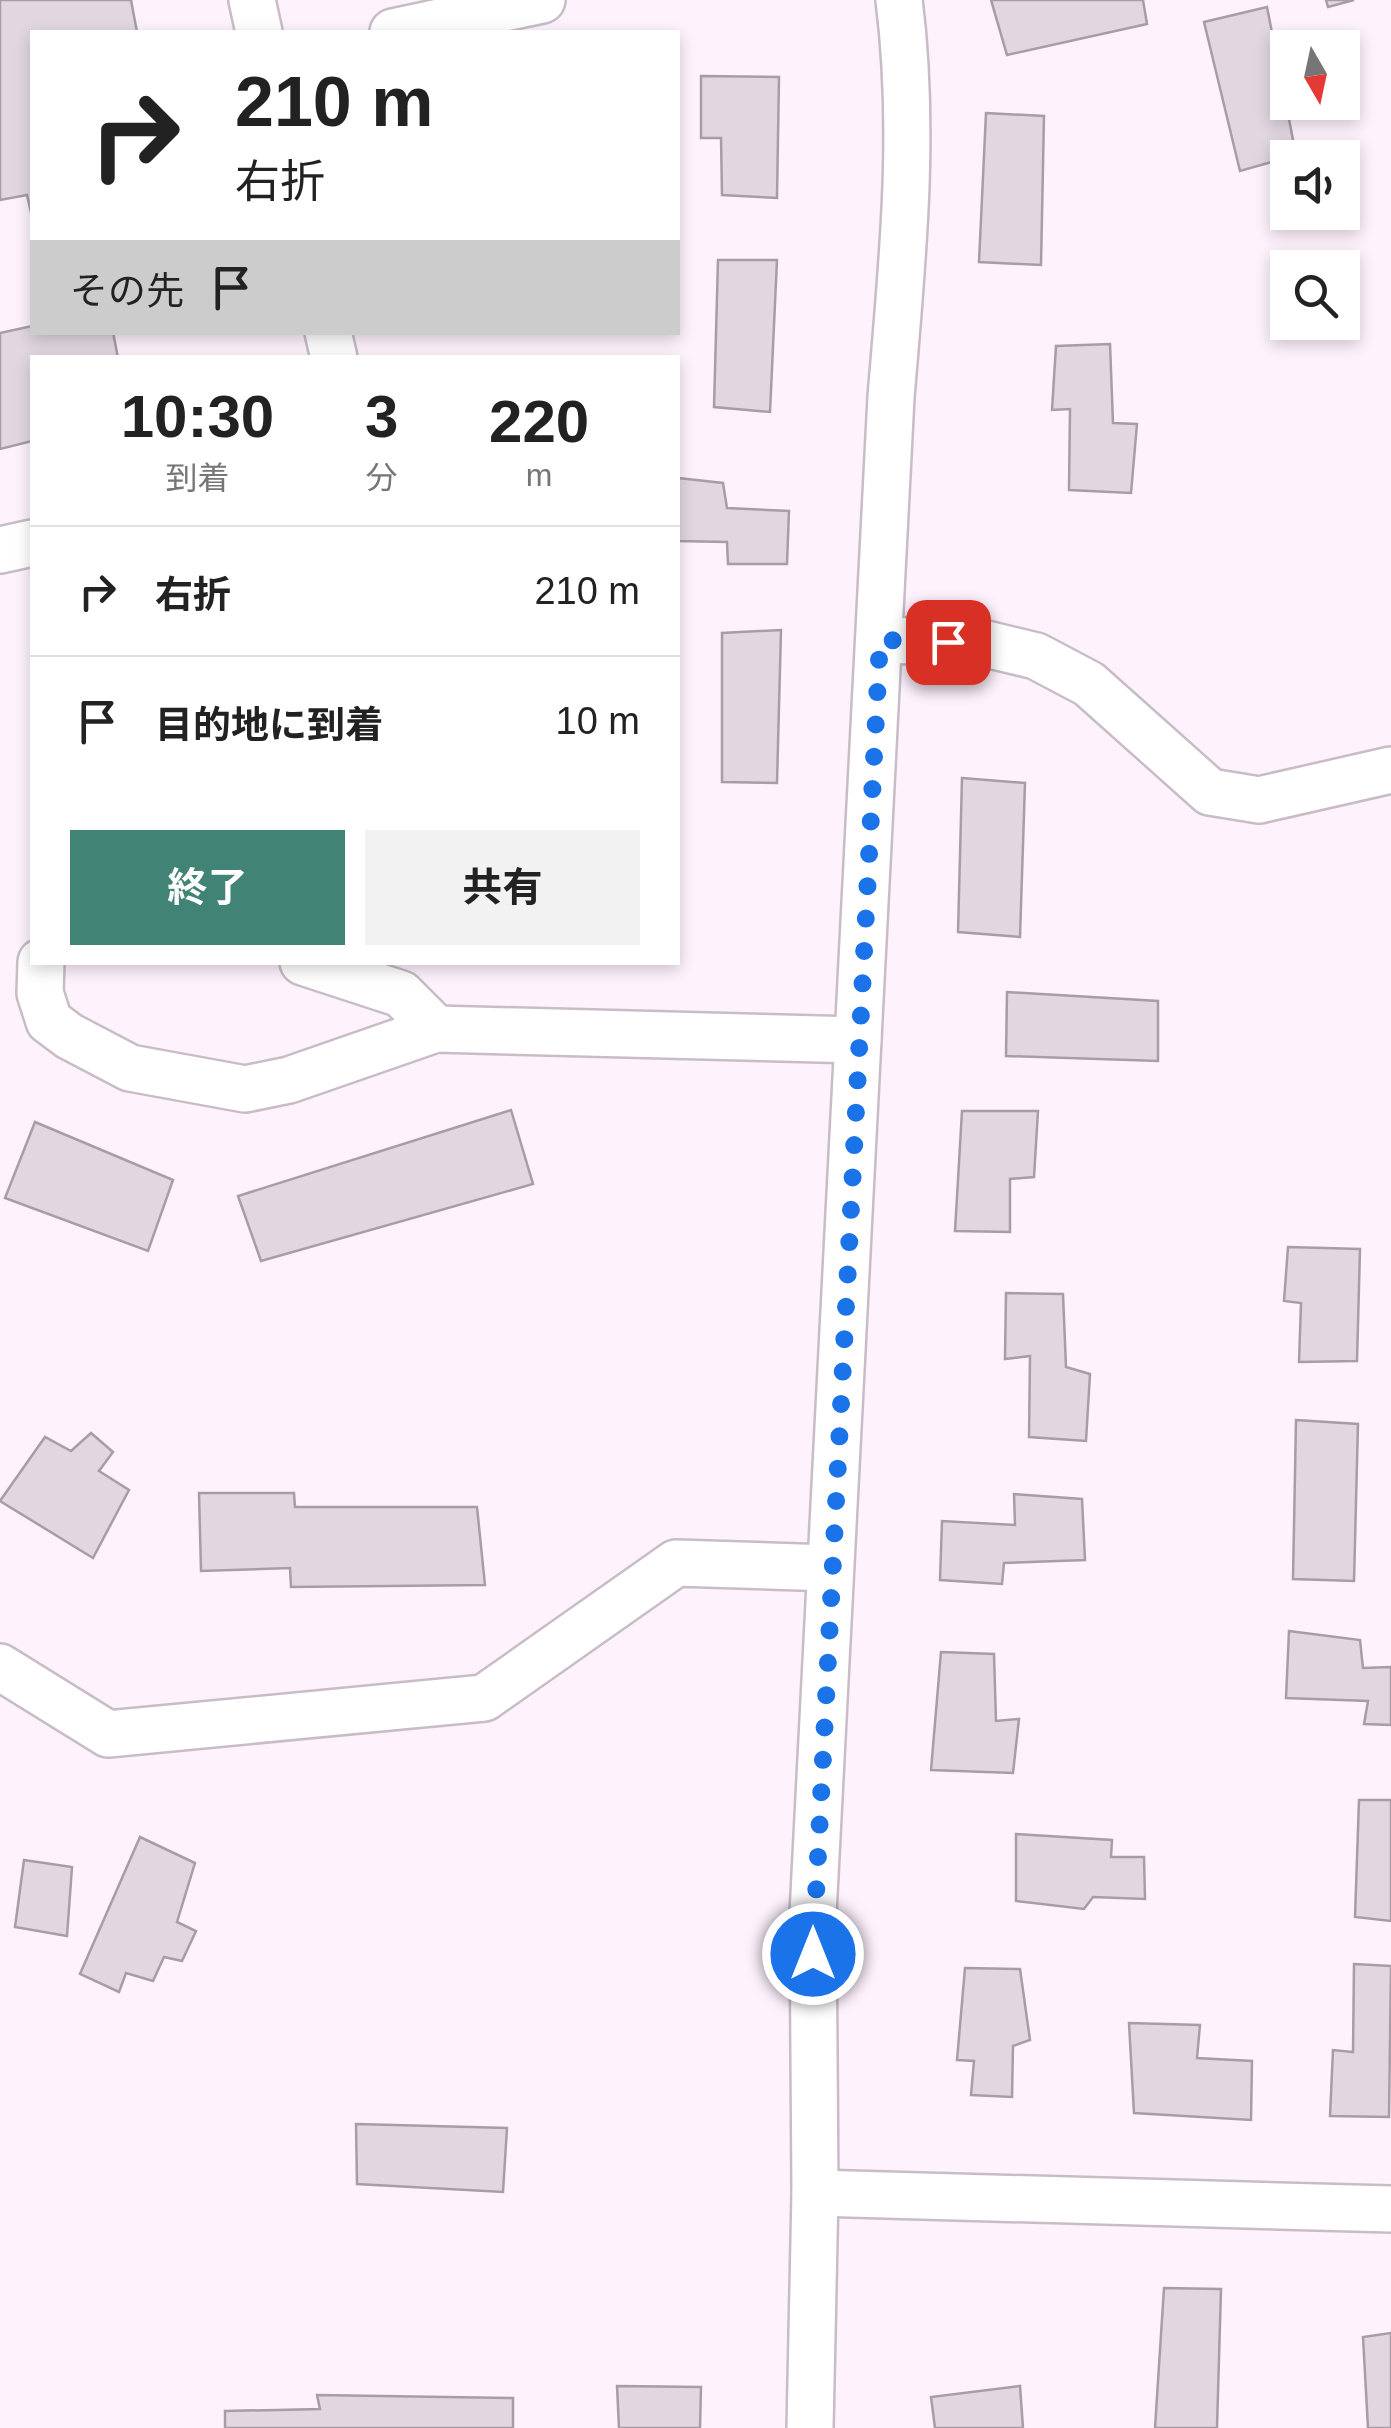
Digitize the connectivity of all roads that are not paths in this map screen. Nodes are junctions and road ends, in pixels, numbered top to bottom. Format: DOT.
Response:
graph roads {
  1 [pos="252,0"];
  2 [pos="542,0"];
  3 [pos="899,0"];
  4 [pos="258,30"];
  5 [pos="402,30"];
  6 [pos="30,543"];
  7 [pos="0,550"];
  8 [pos="880,640"];
  9 [pos="1391,770"];
  10 [pos="41,965"];
  11 [pos="312,965"];
  12 [pos="436,1029"];
  13 [pos="858,1040"];
  14 [pos="830,1568"];
  15 [pos="0,1667"];
  16 [pos="815,2193"];
  17 [pos="1391,2209"];
  18 [pos="810,2428"];
  1 -- 4 [label="lane"];
  2 -- 5 [label="lane"];
  3 -- 8 [label="lane"];
  6 -- 7 [label="lane"];
  8 -- 9 [label="lane"];
  8 -- 13 [label="lane"];
  10 -- 12 [label="lane"];
  11 -- 12 [label="lane"];
  12 -- 13 [label="lane"];
  13 -- 14 [label="lane"];
  14 -- 15 [label="lane"];
  14 -- 16 [label="lane"];
  16 -- 17 [label="lane"];
  16 -- 18 [label="lane"];
}
